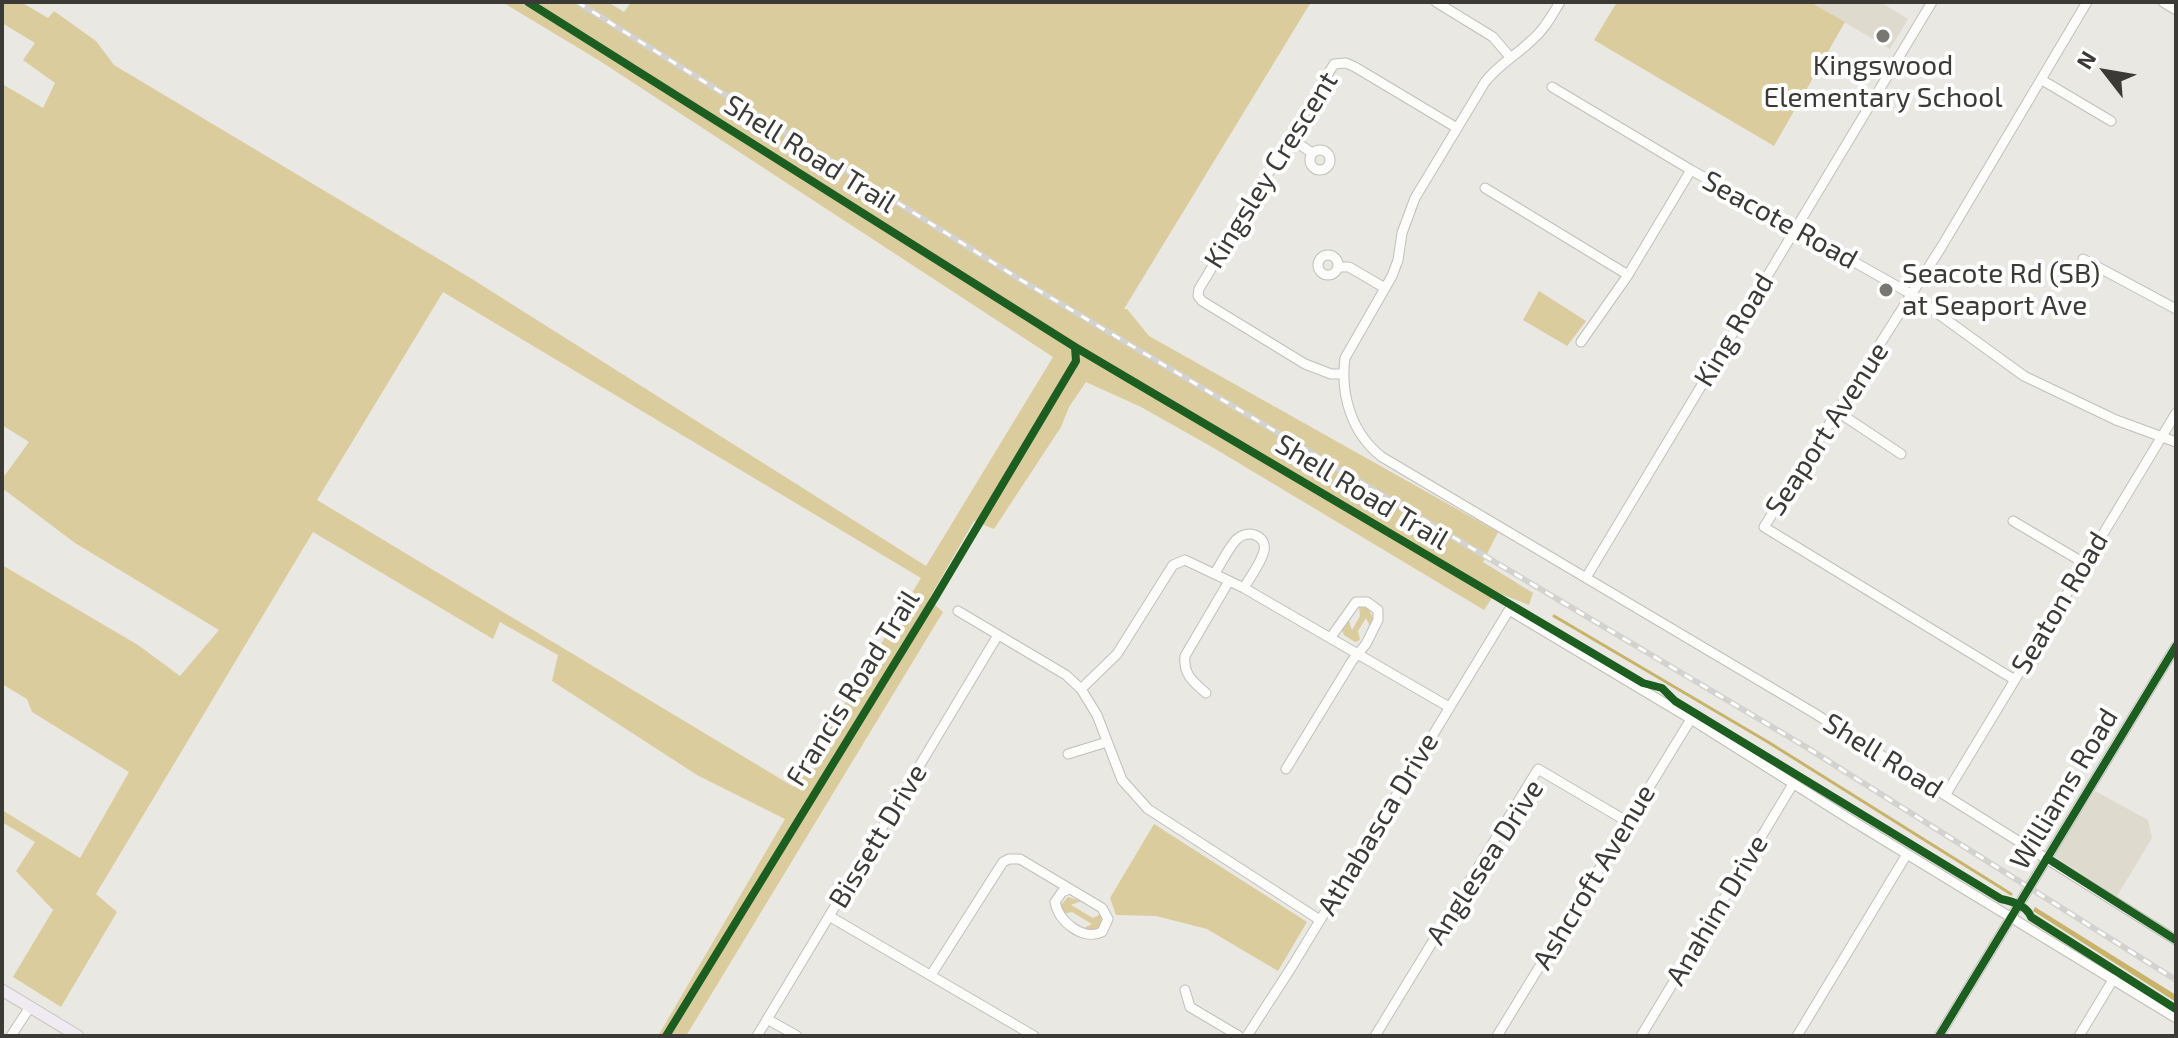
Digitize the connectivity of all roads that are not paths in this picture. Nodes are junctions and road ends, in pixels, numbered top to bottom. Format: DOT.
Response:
graph roads {
  1 [pos="1436,2"];
  2 [pos="1560,2"];
  3 [pos="1932,2"];
  4 [pos="2087,2"];
  5 [pos="2163,2"];
  6 [pos="2176,10"];
  7 [pos="1510,57"];
  8 [pos="2042,80"];
  9 [pos="1552,87"];
  10 [pos="2111,121"];
  11 [pos="1457,128"];
  12 [pos="1289,137"];
  13 [pos="1312,153"];
  14 [pos="1691,170"];
  15 [pos="1485,188"];
  16 [pos="1795,228"];
  17 [pos="2083,259"];
  18 [pos="1338,267"];
  19 [pos="1628,275"];
  20 [pos="1385,288"];
  21 [pos="1911,294"];
  22 [pos="2176,309"];
  23 [pos="1581,342"];
  24 [pos="1343,374"];
  25 [pos="1838,412"];
  26 [pos="2176,413"];
  27 [pos="2162,437"];
  28 [pos="2176,442"];
  29 [pos="1901,454"];
  30 [pos="2013,521"];
  31 [pos="2084,563"];
  32 [pos="1215,573"];
  33 [pos="1587,576"];
  34 [pos="1229,581"];
  35 [pos="1244,588"];
  36 [pos="958,611"];
  37 [pos="998,635"];
  38 [pos="1331,637"];
  39 [pos="2176,646"];
  40 [pos="1358,653"];
  41 [pos="2015,680"];
  42 [pos="1081,689"];
  43 [pos="1206,693"];
  44 [pos="1449,707"];
  45 [pos="1691,719"];
  46 [pos="1107,742"];
  47 [pos="1068,754"];
  48 [pos="1286,769"];
  49 [pos="1793,784"];
  50 [pos="1946,794"];
  51 [pos="1628,822"];
  52 [pos="1907,854"];
  53 [pos="2047,858"];
  54 [pos="1069,889"];
  55 [pos="829,916"];
  56 [pos="2011,918"];
  57 [pos="1320,920"];
  58 [pos="2176,940"];
  59 [pos="931,975"];
  60 [pos="2114,978"];
  61 [pos="2,990"];
  62 [pos="1185,990"];
  63 [pos="30,1007"];
  64 [pos="2176,1018"];
  65 [pos="767,1019"];
  66 [pos="11,1036"];
  67 [pos="78,1036"];
  68 [pos="757,1036"];
  69 [pos="797,1036"];
  70 [pos="1034,1036"];
  71 [pos="1239,1036"];
  72 [pos="1247,1036"];
  73 [pos="1375,1036"];
  74 [pos="1497,1036"];
  75 [pos="1641,1036"];
  76 [pos="1797,1036"];
  77 [pos="1939,1036"];
  78 [pos="2079,1036"];
  1 -- 7 [label="street"];
  2 -- 7 [label="street"];
  3 -- 16 [label="street, King Road"];
  4 -- 8 [label="street, Seaport Avenue"];
  5 -- 6 [label="street"];
  7 -- 11 [label="street"];
  8 -- 10 [label="street"];
  8 -- 21 [label="street, Seaport Avenue"];
  9 -- 14 [label="street, Seacote Road"];
  11 -- 12 [label="street, Kingsley Crescent"];
  11 -- 20 [label="street"];
  12 -- 13 [label="street"];
  12 -- 24 [label="street, Kingsley Crescent"];
  14 -- 16 [label="street, Seacote Road"];
  14 -- 19 [label="street"];
  15 -- 19 [label="street"];
  16 -- 21 [label="street, Seacote Road"];
  16 -- 33 [label="street, King Road"];
  17 -- 22 [label="street"];
  18 -- 20 [label="street"];
  19 -- 23 [label="street"];
  20 -- 24 [label="street"];
  21 -- 25 [label="street, Seaport Avenue"];
  21 -- 27 [label="street, Seacote Road"];
  24 -- 33 [label="street, Shell Road"];
  25 -- 29 [label="street"];
  25 -- 41 [label="street, Seaport Avenue"];
  26 -- 27 [label="street, Seaton Road"];
  27 -- 28 [label="street, Seacote Road"];
  27 -- 31 [label="street, Seaton Road"];
  30 -- 31 [label="street"];
  31 -- 41 [label="street, Seaton Road"];
  32 -- 34 [label="street"];
  32 -- 35 [label="street"];
  32 -- 42 [label="street"];
  33 -- 50 [label="street, Shell Road"];
  34 -- 35 [label="street"];
  34 -- 43 [label="street"];
  35 -- 38 [label="street"];
  36 -- 37 [label="street"];
  37 -- 42 [label="street"];
  37 -- 55 [label="street, Bissett Drive"];
  38 -- 40 [label="street"];
  38 -- 40 [label="street"];
  39 -- 53 [label="street, Williams Road"];
  40 -- 44 [label="street"];
  40 -- 48 [label="street"];
  41 -- 50 [label="street, Seaton Road"];
  42 -- 46 [label="street"];
  44 -- 45 [label="street, Athabasca Drive"];
  44 -- 57 [label="street, Athabasca Drive"];
  45 -- 49 [label="street"];
  45 -- 51 [label="street, Ashcroft Avenue"];
  46 -- 47 [label="street"];
  46 -- 57 [label="street"];
  49 -- 52 [label="street"];
  49 -- 75 [label="street, Anahim Drive"];
  50 -- 53 [label="street, Shell Road"];
  51 -- 73 [label="street, Anglesea Drive"];
  51 -- 74 [label="street, Ashcroft Avenue"];
  52 -- 56 [label="street"];
  52 -- 76 [label="street"];
  53 -- 56 [label="street, Williams Road"];
  53 -- 58 [label="street, Shell Road"];
  54 -- 54 [label="street"];
  54 -- 59 [label="street"];
  55 -- 59 [label="street"];
  55 -- 65 [label="street, Bissett Drive"];
  56 -- 60 [label="street"];
  56 -- 77 [label="street, Williams Road"];
  57 -- 72 [label="street, Athabasca Drive"];
  59 -- 70 [label="street"];
  60 -- 64 [label="street"];
  60 -- 78 [label="street"];
  61 -- 63 [label="main road"];
  62 -- 71 [label="street"];
  63 -- 66 [label="street"];
  63 -- 67 [label="main road"];
  65 -- 68 [label="street, Bissett Drive"];
  65 -- 69 [label="street"];
}
